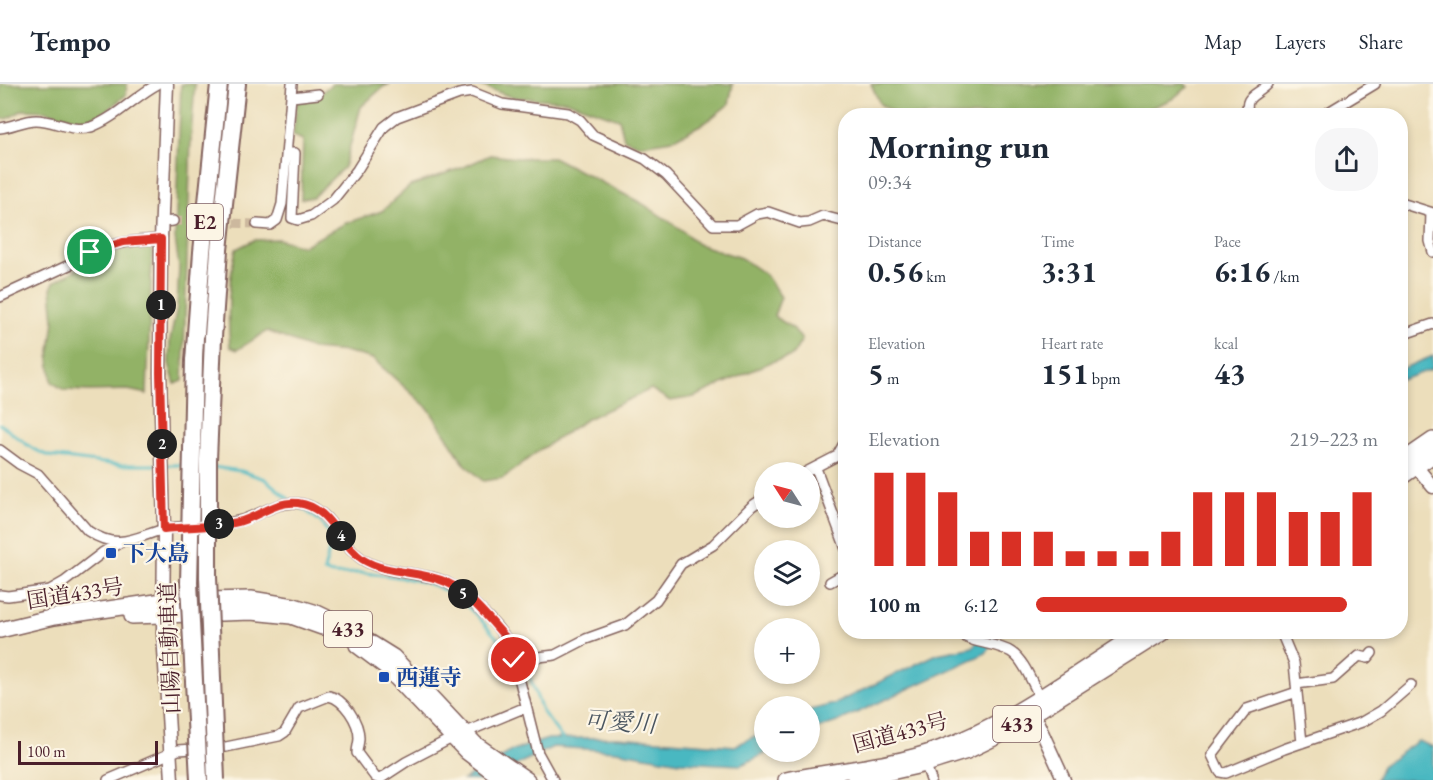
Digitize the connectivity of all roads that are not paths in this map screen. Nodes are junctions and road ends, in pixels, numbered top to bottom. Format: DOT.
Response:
graph roads {
  1 [pos="158,84"];
  2 [pos="167,84"];
  3 [pos="207,84"];
  4 [pos="219,84"];
  5 [pos="238,84"];
  6 [pos="292,84"];
  7 [pos="1268,84"];
  8 [pos="1375,84"];
  9 [pos="318,94"];
  10 [pos="292,97"];
  11 [pos="1247,108"];
  12 [pos="1335,108"];
  13 [pos="0,128"];
  14 [pos="286,153"];
  15 [pos="1408,205"];
  16 [pos="1432,213"];
  17 [pos="838,220"];
  18 [pos="257,224"];
  19 [pos="161,239"];
  20 [pos="202,252"];
  21 [pos="1433,252"];
  22 [pos="0,297"];
  23 [pos="1433,324"];
  24 [pos="1408,333"];
  25 [pos="1433,440"];
  26 [pos="0,450"];
  27 [pos="838,454"];
  28 [pos="1433,456"];
  29 [pos="1409,462"];
  30 [pos="820,466"];
  31 [pos="820,479"];
  32 [pos="1433,487"];
  33 [pos="754,505"];
  34 [pos="838,527"];
  35 [pos="164,529"];
  36 [pos="119,543"];
  37 [pos="838,578"];
  38 [pos="830,582"];
  39 [pos="0,595"];
  40 [pos="163,607"];
  41 [pos="0,631"];
  42 [pos="971,639"];
  43 [pos="1130,639"];
  44 [pos="1153,639"];
  45 [pos="1284,639"];
  46 [pos="1372,653"];
  47 [pos="514,660"];
  48 [pos="1411,685"];
  49 [pos="1297,688"];
  50 [pos="1040,697"];
  51 [pos="526,707"];
  52 [pos="1032,720"];
  53 [pos="457,735"];
  54 [pos="1302,743"];
  55 [pos="171,753"];
  56 [pos="506,776"];
  57 [pos="381,779"];
  58 [pos="108,780"];
  59 [pos="172,780"];
  60 [pos="199,780"];
  61 [pos="216,780"];
  62 [pos="527,780"];
  63 [pos="553,780"];
  64 [pos="786,780"];
  65 [pos="855,780"];
  66 [pos="1064,780"];
  1 -- 13 [label="street"];
  2 -- 19 [label="street"];
  3 -- 20 [label="highway"];
  4 -- 20 [label="highway, 山陽自動車道 / E2"];
  5 -- 61 [label="highway, 山陽自動車道 / E2, bridge"];
  6 -- 10 [label="street"];
  7 -- 11 [label="street"];
  8 -- 12 [label="street"];
  9 -- 10 [label="street"];
  10 -- 14 [label="street"];
  14 -- 17 [label="street"];
  14 -- 18 [label="street"];
  15 -- 16 [label="street"];
  16 -- 21 [label="street"];
  19 -- 22 [label="street"];
  19 -- 35 [label="street"];
  20 -- 60 [label="highway, 山陽自動車道 / E2, bridge"];
  23 -- 24 [label="street"];
  25 -- 29 [label="highway"];
  26 -- 36 [label="street"];
  27 -- 30 [label="street"];
  28 -- 29 [label="highway"];
  29 -- 32 [label="street"];
  31 -- 34 [label="street"];
  33 -- 47 [label="street"];
  35 -- 36 [label="street"];
  35 -- 40 [label="street"];
  35 -- 47 [label="street"];
  36 -- 39 [label="street"];
  37 -- 38 [label="street"];
  40 -- 41 [label="highway, 国道433号 / 433"];
  40 -- 53 [label="highway, 国道433号 / 433"];
  40 -- 55 [label="street"];
  42 -- 50 [label="street"];
  43 -- 50 [label="highway, 国道433号 / 433"];
  44 -- 52 [label="highway, 国道433号 / 433"];
  45 -- 49 [label="street"];
  46 -- 49 [label="street"];
  47 -- 51 [label="street"];
  48 -- 54 [label="street"];
  49 -- 54 [label="street"];
  49 -- 54 [label="street"];
  50 -- 52 [label="street"];
  50 -- 64 [label="highway, 国道433号 / 433"];
  51 -- 53 [label="street"];
  51 -- 63 [label="street"];
  52 -- 65 [label="highway, 国道433号 / 433"];
  52 -- 66 [label="street"];
  53 -- 56 [label="highway, 国道433号 / 433"];
  53 -- 57 [label="street"];
  55 -- 57 [label="street"];
  55 -- 58 [label="street"];
  55 -- 59 [label="street"];
  56 -- 62 [label="highway, 国道433号 / 433"];
}
